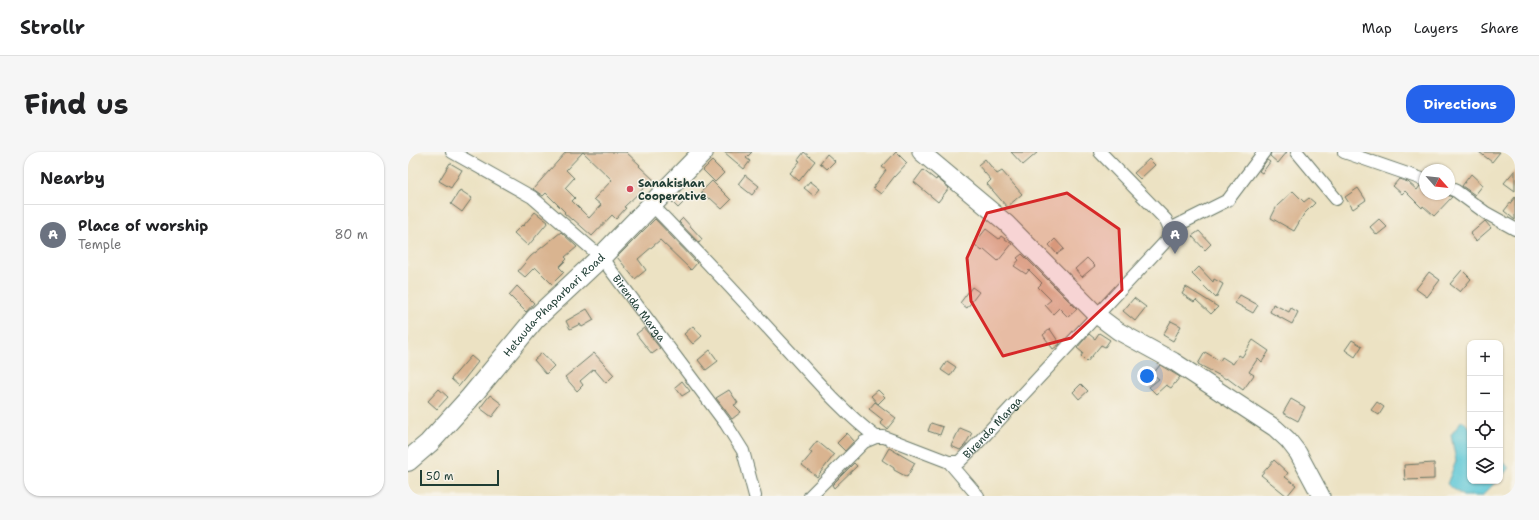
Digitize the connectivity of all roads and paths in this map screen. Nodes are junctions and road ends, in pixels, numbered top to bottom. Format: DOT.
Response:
graph roads {
  1 [pos="452,152"];
  2 [pos="921,152"];
  3 [pos="1100,152"];
  4 [pos="1264,152"];
  5 [pos="1297,152"];
  6 [pos="1344,152"];
  7 [pos="694,155"];
  8 [pos="1419,178"];
  9 [pos="1455,191"];
  10 [pos="1336,199"];
  11 [pos="652,205"];
  12 [pos="1170,229"];
  13 [pos="1515,229"];
  14 [pos="601,257"];
  15 [pos="1098,316"];
  16 [pos="876,437"];
  17 [pos="408,461"];
  18 [pos="949,462"];
  19 [pos="755,496"];
  20 [pos="810,496"];
  21 [pos="978,496"];
  22 [pos="1321,496"];
  1 -- 14 [label="street, Birenda Marga"];
  2 -- 15 [label="main road"];
  3 -- 12 [label="street"];
  4 -- 12 [label="street"];
  5 -- 10 [label="street"];
  6 -- 8 [label="street"];
  7 -- 11 [label="highway, Hetauda-Phaparbari Road"];
  9 -- 13 [label="street"];
  11 -- 14 [label="highway, Hetauda-Phaparbari Road"];
  11 -- 16 [label="street"];
  12 -- 15 [label="street, Birenda Marga"];
  14 -- 17 [label="highway, Hetauda-Phaparbari Road"];
  14 -- 19 [label="street, Birenda Marga"];
  15 -- 18 [label="street, Birenda Marga"];
  15 -- 22 [label="main road"];
  16 -- 18 [label="street, Birenda Marga"];
  16 -- 20 [label="street"];
  18 -- 21 [label="street"];
}
